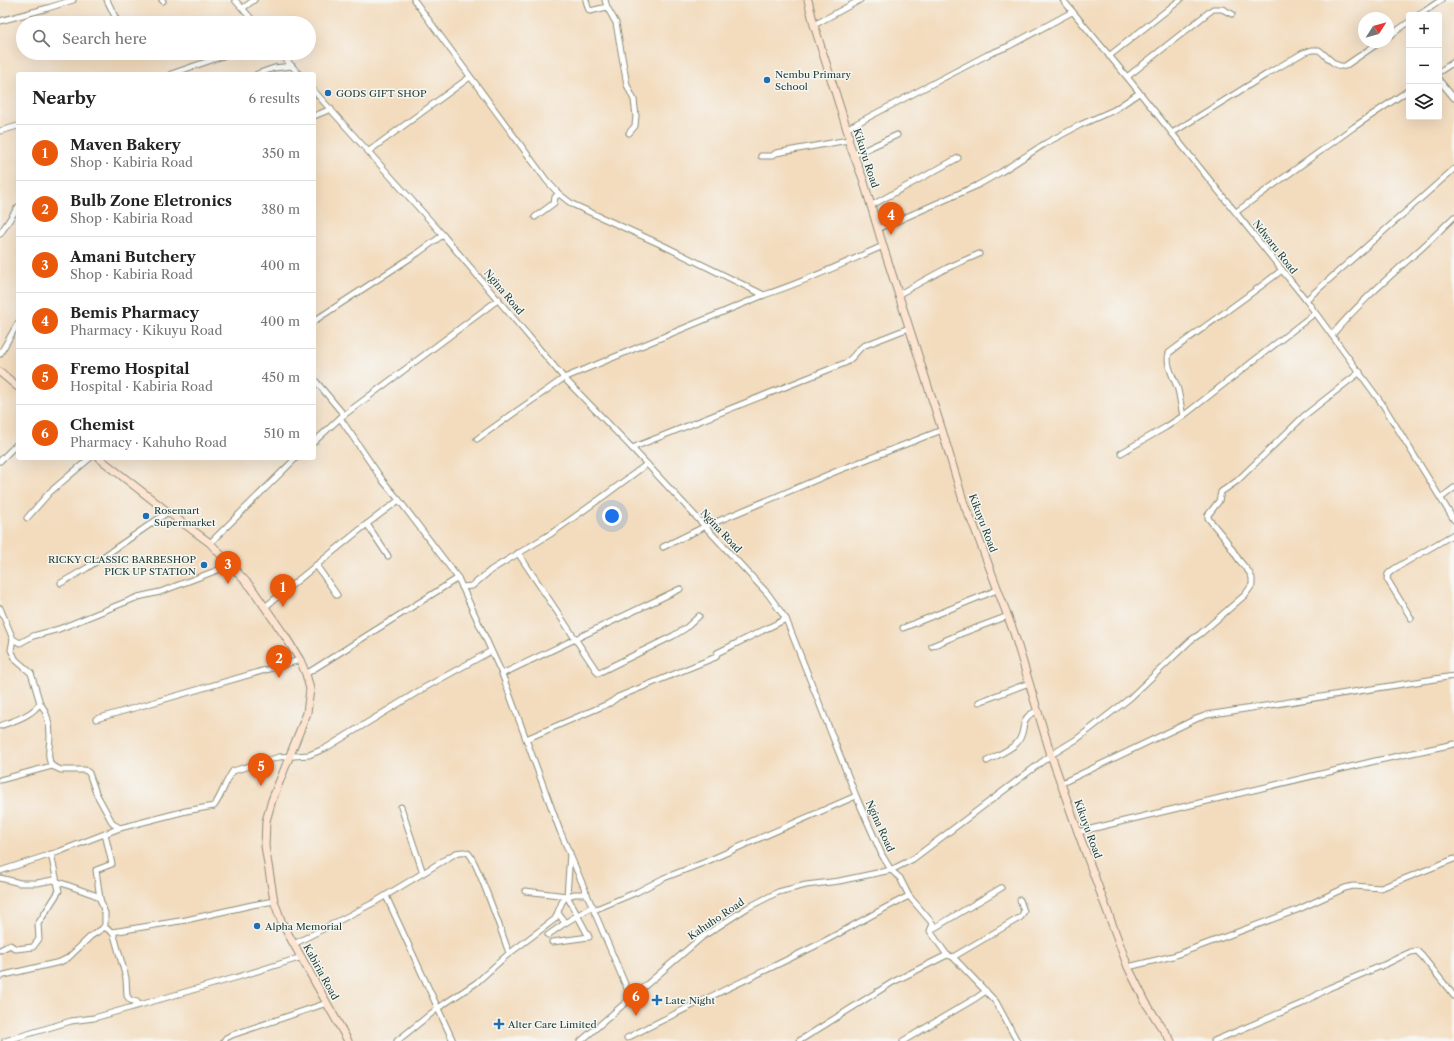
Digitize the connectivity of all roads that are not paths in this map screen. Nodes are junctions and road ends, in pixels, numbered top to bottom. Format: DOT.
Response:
graph roads {
  1 [pos="73,0"];
  2 [pos="107,0"];
  3 [pos="235,0"];
  4 [pos="254,0"];
  5 [pos="414,0"];
  6 [pos="586,0"];
  7 [pos="605,0"];
  8 [pos="808,0"];
  9 [pos="860,0"];
  10 [pos="1063,0"];
  11 [pos="1180,0"];
  12 [pos="1441,0"];
  13 [pos="243,8"];
  14 [pos="607,8"];
  15 [pos="1072,12"];
  16 [pos="1423,12"];
  17 [pos="1232,14"];
  18 [pos="18,16"];
  19 [pos="115,16"];
  20 [pos="249,16"];
  21 [pos="16,17"];
  22 [pos="0,21"];
  23 [pos="1406,24"];
  24 [pos="814,25"];
  25 [pos="1394,33"];
  26 [pos="1371,48"];
  27 [pos="1109,56"];
  28 [pos="212,60"];
  29 [pos="286,60"];
  30 [pos="1454,62"];
  31 [pos="292,66"];
  32 [pos="1442,70"];
  33 [pos="177,72"];
  34 [pos="263,72"];
  35 [pos="297,72"];
  36 [pos="470,77"];
  37 [pos="1127,77"];
  38 [pos="1442,84"];
  39 [pos="1406,92"];
  40 [pos="1139,93"];
  41 [pos="316,94"];
  42 [pos="1454,98"];
  43 [pos="330,109"];
  44 [pos="316,115"];
  45 [pos="16,127"];
  46 [pos="846,129"];
  47 [pos="0,131"];
  48 [pos="629,133"];
  49 [pos="1172,133"];
  50 [pos="897,135"];
  51 [pos="848,140"];
  52 [pos="369,151"];
  53 [pos="854,155"];
  54 [pos="761,156"];
  55 [pos="958,158"];
  56 [pos="1454,168"];
  57 [pos="559,194"];
  58 [pos="870,204"];
  59 [pos="16,211"];
  60 [pos="1236,212"];
  61 [pos="535,217"];
  62 [pos="1454,217"];
  63 [pos="878,228"];
  64 [pos="0,234"];
  65 [pos="443,235"];
  66 [pos="882,246"];
  67 [pos="979,254"];
  68 [pos="1282,270"];
  69 [pos="899,294"];
  70 [pos="764,295"];
  71 [pos="499,299"];
  72 [pos="1306,300"];
  73 [pos="1315,313"];
  74 [pos="316,320"];
  75 [pos="16,326"];
  76 [pos="909,328"];
  77 [pos="1332,335"];
  78 [pos="0,354"];
  79 [pos="0,372"];
  80 [pos="1360,372"];
  81 [pos="564,378"];
  82 [pos="316,382"];
  83 [pos="16,385"];
  84 [pos="1183,416"];
  85 [pos="342,417"];
  86 [pos="942,430"];
  87 [pos="477,439"];
  88 [pos="316,440"];
  89 [pos="16,445"];
  90 [pos="632,448"];
  91 [pos="1121,453"];
  92 [pos="88,460"];
  93 [pos="102,460"];
  94 [pos="294,460"];
  95 [pos="0,461"];
  96 [pos="647,464"];
  97 [pos="1454,488"];
  98 [pos="1441,498"];
  99 [pos="399,500"];
  100 [pos="168,512"];
  101 [pos="27,518"];
  102 [pos="1454,518"];
  103 [pos="366,524"];
  104 [pos="704,526"];
  105 [pos="1454,534"];
  106 [pos="210,543"];
  107 [pos="663,547"];
  108 [pos="518,553"];
  109 [pos="388,556"];
  110 [pos="231,564"];
  111 [pos="316,565"];
  112 [pos="458,578"];
  113 [pos="61,583"];
  114 [pos="462,587"];
  115 [pos="680,589"];
  116 [pos="997,590"];
  117 [pos="337,595"];
  118 [pos="265,607"];
  119 [pos="0,608"];
  120 [pos="700,616"];
  121 [pos="1008,616"];
  122 [pos="1412,618"];
  123 [pos="786,619"];
  124 [pos="903,628"];
  125 [pos="13,639"];
  126 [pos="576,639"];
  127 [pos="932,646"];
  128 [pos="492,651"];
  129 [pos="300,660"];
  130 [pos="306,674"];
  131 [pos="502,674"];
  132 [pos="1454,676"];
  133 [pos="1029,683"];
  134 [pos="979,702"];
  135 [pos="40,703"];
  136 [pos="1038,711"];
  137 [pos="96,719"];
  138 [pos="0,726"];
  139 [pos="526,739"];
  140 [pos="1454,744"];
  141 [pos="1051,754"];
  142 [pos="291,756"];
  143 [pos="987,761"];
  144 [pos="52,766"];
  145 [pos="0,780"];
  146 [pos="1062,783"];
  147 [pos="856,796"];
  148 [pos="401,807"];
  149 [pos="120,828"];
  150 [pos="1078,832"];
  151 [pos="105,834"];
  152 [pos="570,852"];
  153 [pos="51,854"];
  154 [pos="1454,859"];
  155 [pos="891,870"];
  156 [pos="0,871"];
  157 [pos="423,873"];
  158 [pos="0,878"];
  159 [pos="57,881"];
  160 [pos="1001,888"];
  161 [pos="524,891"];
  162 [pos="587,894"];
  163 [pos="386,896"];
  164 [pos="567,896"];
  165 [pos="909,896"];
  166 [pos="100,899"];
  167 [pos="1020,900"];
  168 [pos="274,902"];
  169 [pos="593,908"];
  170 [pos="558,913"];
  171 [pos="577,916"];
  172 [pos="564,923"];
  173 [pos="104,927"];
  174 [pos="930,931"];
  175 [pos="112,932"];
  176 [pos="548,935"];
  177 [pos="552,942"];
  178 [pos="294,944"];
  179 [pos="0,950"];
  180 [pos="509,953"];
  181 [pos="947,955"];
  182 [pos="302,957"];
  183 [pos="953,957"];
  184 [pos="1128,967"];
  185 [pos="0,976"];
  186 [pos="1451,989"];
  187 [pos="986,991"];
  188 [pos="1454,996"];
  189 [pos="631,998"];
  190 [pos="327,1003"];
  191 [pos="140,1005"];
  192 [pos="438,1008"];
  193 [pos="627,1038"];
  194 [pos="5,1041"];
  195 [pos="224,1041"];
  196 [pos="348,1041"];
  197 [pos="397,1041"];
  198 [pos="453,1041"];
  199 [pos="581,1041"];
  200 [pos="799,1041"];
  201 [pos="903,1041"];
  202 [pos="1017,1041"];
  203 [pos="1171,1041"];
  204 [pos="1214,1041"];
  1 -- 18 [label="street"];
  2 -- 19 [label="street"];
  3 -- 13 [label="street"];
  4 -- 13 [label="street"];
  5 -- 36 [label="street"];
  6 -- 14 [label="street"];
  7 -- 14 [label="street"];
  8 -- 24 [label="main road, Kikuyu Road"];
  9 -- 24 [label="street"];
  10 -- 15 [label="street, Ndwaru Road"];
  11 -- 27 [label="street"];
  12 -- 16 [label="street"];
  13 -- 20 [label="street"];
  14 -- 48 [label="street"];
  15 -- 27 [label="street, Ndwaru Road"];
  15 -- 46 [label="street"];
  17 -- 37 [label="street"];
  21 -- 22 [label="street"];
  23 -- 25 [label="street"];
  24 -- 46 [label="main road, Kikuyu Road"];
  26 -- 49 [label="street"];
  27 -- 37 [label="street, Ndwaru Road"];
  28 -- 33 [label="street"];
  29 -- 31 [label="street"];
  30 -- 32 [label="street"];
  31 -- 34 [label="street"];
  31 -- 35 [label="street"];
  36 -- 52 [label="street"];
  36 -- 57 [label="street"];
  37 -- 40 [label="street, Ndwaru Road"];
  38 -- 42 [label="street"];
  39 -- 60 [label="street"];
  40 -- 49 [label="street, Ndwaru Road"];
  40 -- 63 [label="street"];
  41 -- 43 [label="street, Ngina Road"];
  43 -- 44 [label="street"];
  43 -- 52 [label="street, Ngina Road"];
  45 -- 47 [label="street"];
  46 -- 51 [label="main road, Kikuyu Road"];
  49 -- 60 [label="street, Ndwaru Road"];
  50 -- 53 [label="street"];
  51 -- 53 [label="main road, Kikuyu Road"];
  51 -- 54 [label="street"];
  52 -- 65 [label="street, Ngina Road"];
  53 -- 58 [label="main road, Kikuyu Road"];
  55 -- 58 [label="street"];
  56 -- 72 [label="street"];
  57 -- 61 [label="street"];
  57 -- 70 [label="street"];
  58 -- 63 [label="main road, Kikuyu Road"];
  59 -- 64 [label="street"];
  60 -- 68 [label="street, Ndwaru Road"];
  62 -- 77 [label="street"];
  63 -- 66 [label="main road, Kikuyu Road"];
  65 -- 71 [label="street, Ngina Road"];
  65 -- 74 [label="street"];
  66 -- 69 [label="main road, Kikuyu Road"];
  66 -- 70 [label="street"];
  67 -- 69 [label="street"];
  68 -- 72 [label="street, Ndwaru Road"];
  68 -- 84 [label="street"];
  69 -- 76 [label="main road, Kikuyu Road"];
  70 -- 81 [label="street"];
  71 -- 81 [label="street, Ngina Road"];
  71 -- 85 [label="street"];
  72 -- 73 [label="street, Ndwaru Road"];
  73 -- 77 [label="street, Ndwaru Road"];
  73 -- 84 [label="street"];
  75 -- 78 [label="street"];
  76 -- 86 [label="main road, Kikuyu Road"];
  76 -- 90 [label="street"];
  77 -- 80 [label="street, Ndwaru Road"];
  79 -- 83 [label="main road"];
  80 -- 98 [label="street, Ndwaru Road"];
  80 -- 141 [label="street, Kahuho Road"];
  81 -- 87 [label="street"];
  81 -- 90 [label="street, Ngina Road"];
  82 -- 85 [label="street"];
  84 -- 91 [label="street"];
  85 -- 88 [label="street"];
  85 -- 99 [label="street"];
  86 -- 104 [label="street"];
  86 -- 116 [label="main road, Kikuyu Road"];
  89 -- 95 [label="street"];
  90 -- 96 [label="street, Ngina Road"];
  92 -- 101 [label="street"];
  93 -- 100 [label="main road, Kabiria Road"];
  94 -- 106 [label="street"];
  96 -- 104 [label="street, Ngina Road"];
  96 -- 108 [label="street"];
  97 -- 98 [label="street"];
  98 -- 102 [label="street, Ndwaru Road"];
  99 -- 103 [label="street"];
  99 -- 112 [label="street"];
  100 -- 106 [label="main road, Kabiria Road"];
  100 -- 113 [label="street"];
  103 -- 109 [label="street"];
  103 -- 111 [label="street"];
  104 -- 107 [label="street"];
  104 -- 123 [label="street, Ngina Road"];
  105 -- 122 [label="street"];
  106 -- 110 [label="main road, Kabiria Road"];
  108 -- 114 [label="street"];
  108 -- 126 [label="street"];
  110 -- 118 [label="main road, Kabiria Road"];
  110 -- 125 [label="street"];
  111 -- 117 [label="street"];
  111 -- 118 [label="street"];
  112 -- 114 [label="street"];
  112 -- 130 [label="street"];
  114 -- 128 [label="street"];
  115 -- 126 [label="street"];
  116 -- 121 [label="main road, Kikuyu Road"];
  116 -- 124 [label="street"];
  118 -- 129 [label="main road, Kabiria Road"];
  119 -- 125 [label="street"];
  120 -- 126 [label="street"];
  121 -- 127 [label="street"];
  121 -- 133 [label="main road, Kikuyu Road"];
  123 -- 139 [label="street"];
  123 -- 147 [label="street, Ngina Road"];
  125 -- 135 [label="street"];
  126 -- 131 [label="street"];
  128 -- 131 [label="street"];
  128 -- 142 [label="street"];
  129 -- 130 [label="main road, Kabiria Road"];
  129 -- 137 [label="street"];
  130 -- 142 [label="main road, Kabiria Road"];
  131 -- 139 [label="street"];
  132 -- 146 [label="street"];
  133 -- 134 [label="street"];
  133 -- 136 [label="main road, Kikuyu Road"];
  135 -- 138 [label="street"];
  135 -- 144 [label="street"];
  136 -- 141 [label="main road, Kikuyu Road"];
  136 -- 143 [label="street"];
  139 -- 152 [label="street"];
  140 -- 150 [label="street"];
  141 -- 146 [label="main road, Kikuyu Road"];
  141 -- 155 [label="street, Kahuho Road"];
  142 -- 149 [label="street"];
  142 -- 168 [label="main road, Kabiria Road"];
  144 -- 145 [label="street"];
  144 -- 149 [label="street"];
  146 -- 150 [label="main road, Kikuyu Road"];
  147 -- 155 [label="street, Ngina Road"];
  147 -- 169 [label="street"];
  148 -- 157 [label="street"];
  149 -- 151 [label="street"];
  150 -- 184 [label="main road, Kikuyu Road"];
  151 -- 153 [label="street"];
  151 -- 166 [label="street"];
  152 -- 162 [label="street"];
  152 -- 164 [label="street"];
  153 -- 156 [label="street"];
  153 -- 159 [label="street"];
  154 -- 184 [label="street"];
  155 -- 165 [label="street, Ngina Road"];
  155 -- 189 [label="street, Kahuho Road"];
  157 -- 163 [label="street"];
  157 -- 180 [label="street"];
  158 -- 159 [label="street"];
  159 -- 166 [label="street"];
  159 -- 179 [label="street"];
  160 -- 174 [label="street"];
  161 -- 164 [label="street"];
  162 -- 164 [label="street"];
  162 -- 169 [label="street"];
  163 -- 178 [label="street"];
  163 -- 192 [label="street"];
  164 -- 170 [label="street"];
  164 -- 171 [label="street"];
  165 -- 174 [label="street, Ngina Road"];
  165 -- 193 [label="street"];
  166 -- 173 [label="street"];
  167 -- 183 [label="street"];
  168 -- 175 [label="street"];
  168 -- 178 [label="main road, Kabiria Road"];
  169 -- 171 [label="street"];
  169 -- 189 [label="street"];
  170 -- 172 [label="street"];
  170 -- 180 [label="street"];
  171 -- 172 [label="street"];
  171 -- 177 [label="street"];
  172 -- 176 [label="street"];
  173 -- 175 [label="street"];
  173 -- 185 [label="street"];
  174 -- 181 [label="street, Ngina Road"];
  175 -- 191 [label="street"];
  178 -- 182 [label="main road, Kabiria Road"];
  180 -- 192 [label="street"];
  181 -- 183 [label="street"];
  181 -- 200 [label="street"];
  182 -- 190 [label="main road, Kabiria Road"];
  182 -- 191 [label="street"];
  183 -- 187 [label="street"];
  184 -- 203 [label="main road, Kikuyu Road"];
  186 -- 188 [label="street"];
  186 -- 204 [label="street"];
  187 -- 201 [label="street"];
  187 -- 202 [label="street"];
  189 -- 199 [label="street, Kahuho Road"];
  190 -- 195 [label="street"];
  190 -- 196 [label="main road, Kabiria Road"];
  191 -- 194 [label="street"];
  192 -- 197 [label="street"];
  192 -- 198 [label="street"];
}
